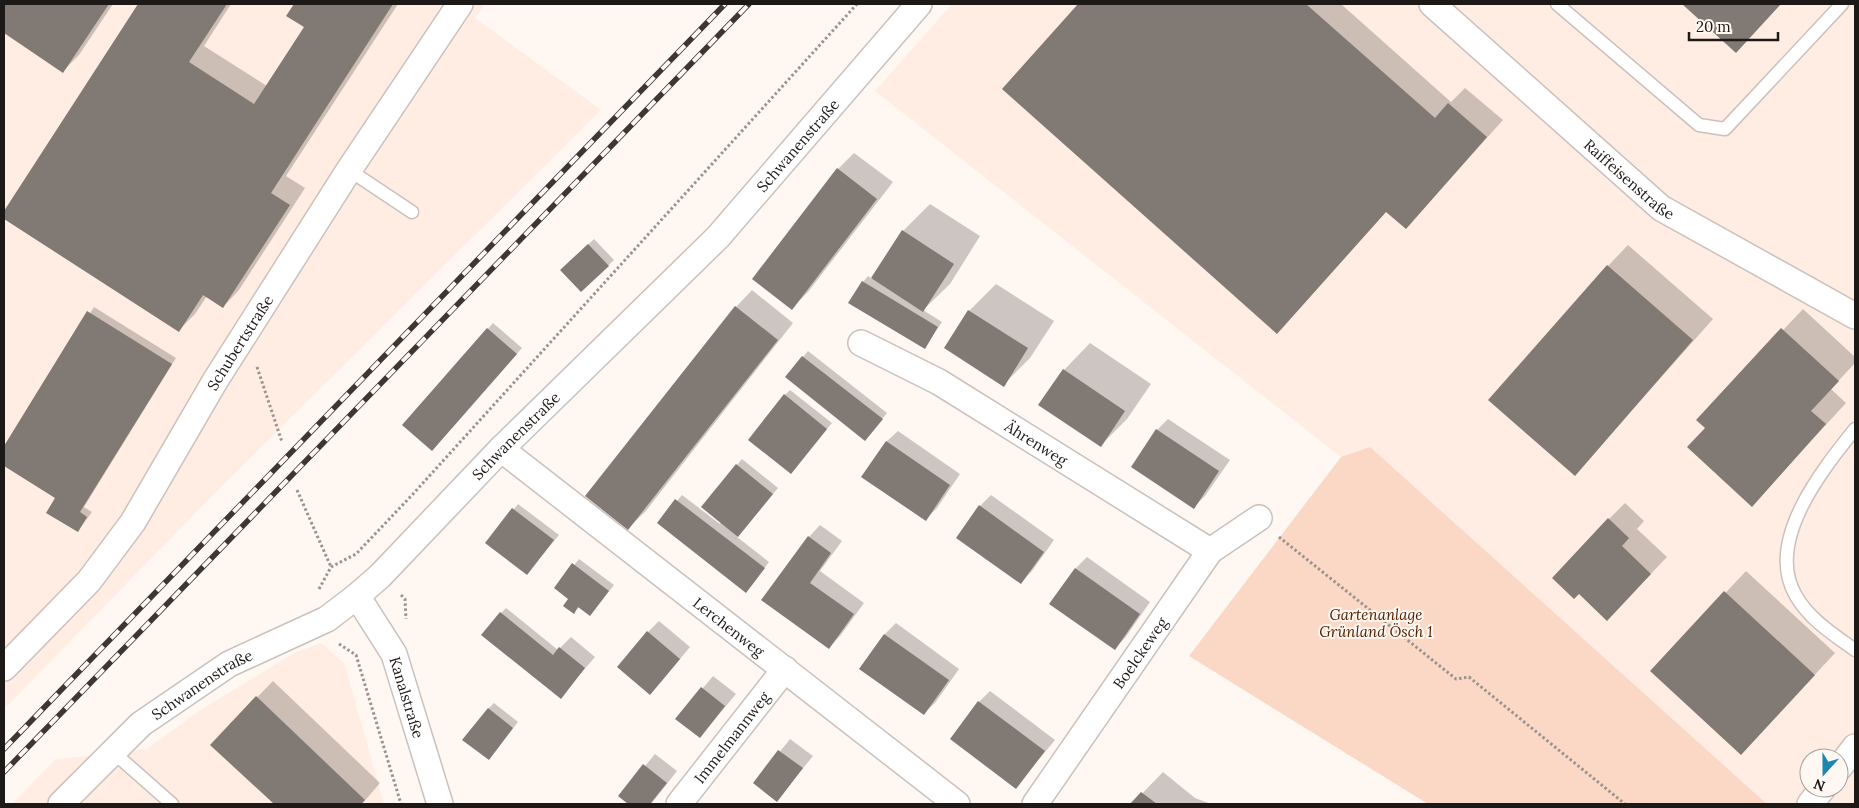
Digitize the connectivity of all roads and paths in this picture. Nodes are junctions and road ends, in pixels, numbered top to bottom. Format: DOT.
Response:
graph roads {
  1 [pos="460,4"];
  2 [pos="858,4"];
  3 [pos="919,4"];
  4 [pos="1432,4"];
  5 [pos="1557,4"];
  6 [pos="1842,4"];
  7 [pos="349,170"];
  8 [pos="412,212"];
  9 [pos="1855,316"];
  10 [pos="861,343"];
  11 [pos="238,345"];
  12 [pos="1855,429"];
  13 [pos="282,442"];
  14 [pos="501,449"];
  15 [pos="297,490"];
  16 [pos="1259,518"];
  17 [pos="1210,551"];
  18 [pos="331,567"];
  19 [pos="316,595"];
  20 [pos="357,596"];
  21 [pos="405,599"];
  22 [pos="406,623"];
  23 [pos="338,643"];
  24 [pos="1855,650"];
  25 [pos="4,668"];
  26 [pos="784,669"];
  27 [pos="113,752"];
  28 [pos="61,804"];
  29 [pos="172,804"];
  30 [pos="401,804"];
  31 [pos="440,804"];
  32 [pos="679,804"];
  33 [pos="957,804"];
  34 [pos="1035,804"];
  35 [pos="1625,804"];
  1 -- 7 [label="street, Schubertstraße"];
  2 -- 18 [label="path"];
  3 -- 14 [label="street, Schwanenstraße"];
  4 -- 9 [label="street, Raiffeisenstraße"];
  5 -- 6 [label="lane"];
  7 -- 8 [label="lane"];
  7 -- 11 [label="street, Schubertstraße"];
  10 -- 17 [label="street, Ährenweg"];
  11 -- 13 [label="path"];
  11 -- 25 [label="street, Schubertstraße"];
  12 -- 24 [label="lane"];
  14 -- 20 [label="street, Schwanenstraße"];
  14 -- 26 [label="street, Lerchenweg"];
  15 -- 18 [label="path"];
  16 -- 17 [label="street, Boelckeweg"];
  16 -- 35 [label="path"];
  17 -- 34 [label="street, Boelckeweg"];
  18 -- 19 [label="path"];
  20 -- 27 [label="street, Schwanenstraße"];
  20 -- 31 [label="street, Kanalstraße"];
  21 -- 22 [label="path"];
  23 -- 30 [label="path"];
  26 -- 32 [label="street, Immelmannweg"];
  26 -- 33 [label="street, Lerchenweg"];
  27 -- 28 [label="street, Schwanenstraße"];
  27 -- 29 [label="lane"];
}
